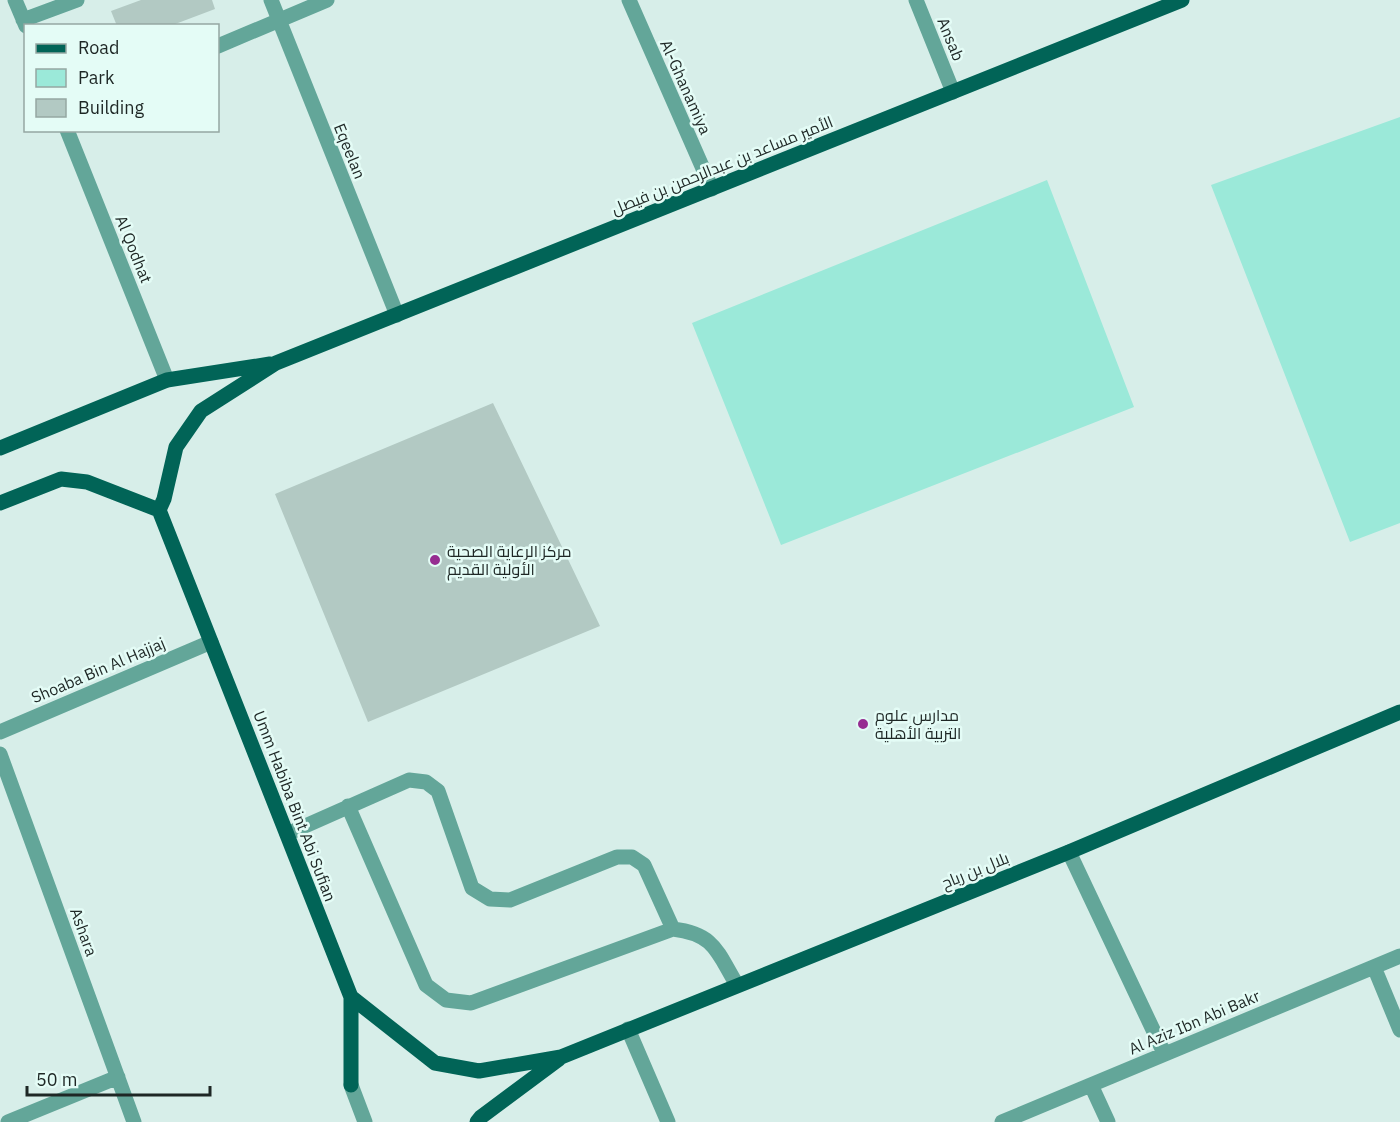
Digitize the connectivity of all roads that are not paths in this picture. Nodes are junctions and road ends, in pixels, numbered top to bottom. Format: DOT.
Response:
graph roads {
  1 [pos="15,0"];
  2 [pos="77,0"];
  3 [pos="271,0"];
  4 [pos="327,0"];
  5 [pos="628,0"];
  6 [pos="916,0"];
  7 [pos="1182,0"];
  8 [pos="279,21"];
  9 [pos="24,23"];
  10 [pos="219,46"];
  11 [pos="953,92"];
  12 [pos="68,132"];
  13 [pos="711,189"];
  14 [pos="397,315"];
  15 [pos="276,363"];
  16 [pos="167,380"];
  17 [pos="0,447"];
  18 [pos="0,503"];
  19 [pos="159,510"];
  20 [pos="211,642"];
  21 [pos="1400,712"];
  22 [pos="0,732"];
  23 [pos="0,754"];
  24 [pos="348,806"];
  25 [pos="287,834"];
  26 [pos="1070,852"];
  27 [pos="673,928"];
  28 [pos="1400,956"];
  29 [pos="1374,967"];
  30 [pos="737,985"];
  31 [pos="351,997"];
  32 [pos="628,1029"];
  33 [pos="1400,1030"];
  34 [pos="1164,1053"];
  35 [pos="561,1057"];
  36 [pos="118,1077"];
  37 [pos="351,1085"];
  38 [pos="1091,1085"];
  39 [pos="8,1122"];
  40 [pos="134,1122"];
  41 [pos="365,1122"];
  42 [pos="477,1122"];
  43 [pos="668,1122"];
  44 [pos="1002,1122"];
  45 [pos="1108,1122"];
  1 -- 9 [label="street"];
  2 -- 9 [label="street"];
  3 -- 8 [label="street, Eqeelan"];
  4 -- 8 [label="street"];
  5 -- 13 [label="street, Al-Ghanamiya"];
  6 -- 11 [label="street, Ansab"];
  7 -- 11 [label="main road, الأمير مساعد بن عبدالرحمن بن فيصل"];
  8 -- 10 [label="street"];
  8 -- 14 [label="street, Eqeelan"];
  11 -- 13 [label="main road, الأمير مساعد بن عبدالرحمن بن فيصل"];
  12 -- 16 [label="street, Al Qodhat"];
  13 -- 14 [label="main road, الأمير مساعد بن عبدالرحمن بن فيصل"];
  14 -- 15 [label="main road, الأمير مساعد بن عبدالرحمن بن فيصل"];
  15 -- 16 [label="main road, الأمير مساعد بن عبدالرحمن بن فيصل"];
  15 -- 19 [label="main road, الأمير مساعد بن عبدالرحمن بن فيصل"];
  16 -- 17 [label="main road, الأمير مساعد بن عبدالرحمن بن فيصل"];
  18 -- 19 [label="main road"];
  19 -- 20 [label="main road, Umm Habiba Bint Abi Sufian"];
  20 -- 22 [label="street, Shoaba Bin Al Hajjaj"];
  20 -- 25 [label="main road, Umm Habiba Bint Abi Sufian"];
  21 -- 26 [label="main road, بلال بن رباح"];
  23 -- 36 [label="street, Ashara"];
  24 -- 25 [label="street"];
  24 -- 27 [label="street"];
  24 -- 27 [label="street"];
  25 -- 31 [label="main road, Umm Habiba Bint Abi Sufian"];
  26 -- 30 [label="main road, بلال بن رباح"];
  26 -- 34 [label="street"];
  27 -- 30 [label="street"];
  28 -- 29 [label="street, Al Aziz Ibn Abi Bakr"];
  29 -- 33 [label="street"];
  29 -- 34 [label="street, Al Aziz Ibn Abi Bakr"];
  30 -- 32 [label="main road, بلال بن رباح"];
  31 -- 35 [label="main road"];
  31 -- 37 [label="main road, Umm Habiba Bint Abi Sufian"];
  32 -- 35 [label="main road, بلال بن رباح"];
  32 -- 43 [label="street"];
  34 -- 38 [label="street, Al Aziz Ibn Abi Bakr"];
  35 -- 42 [label="main road"];
  36 -- 39 [label="street"];
  36 -- 40 [label="street, Ashara"];
  37 -- 41 [label="street, Umm Habiba Bint Abi Sufian"];
  38 -- 44 [label="street, Al Aziz Ibn Abi Bakr"];
  38 -- 45 [label="street"];
}
